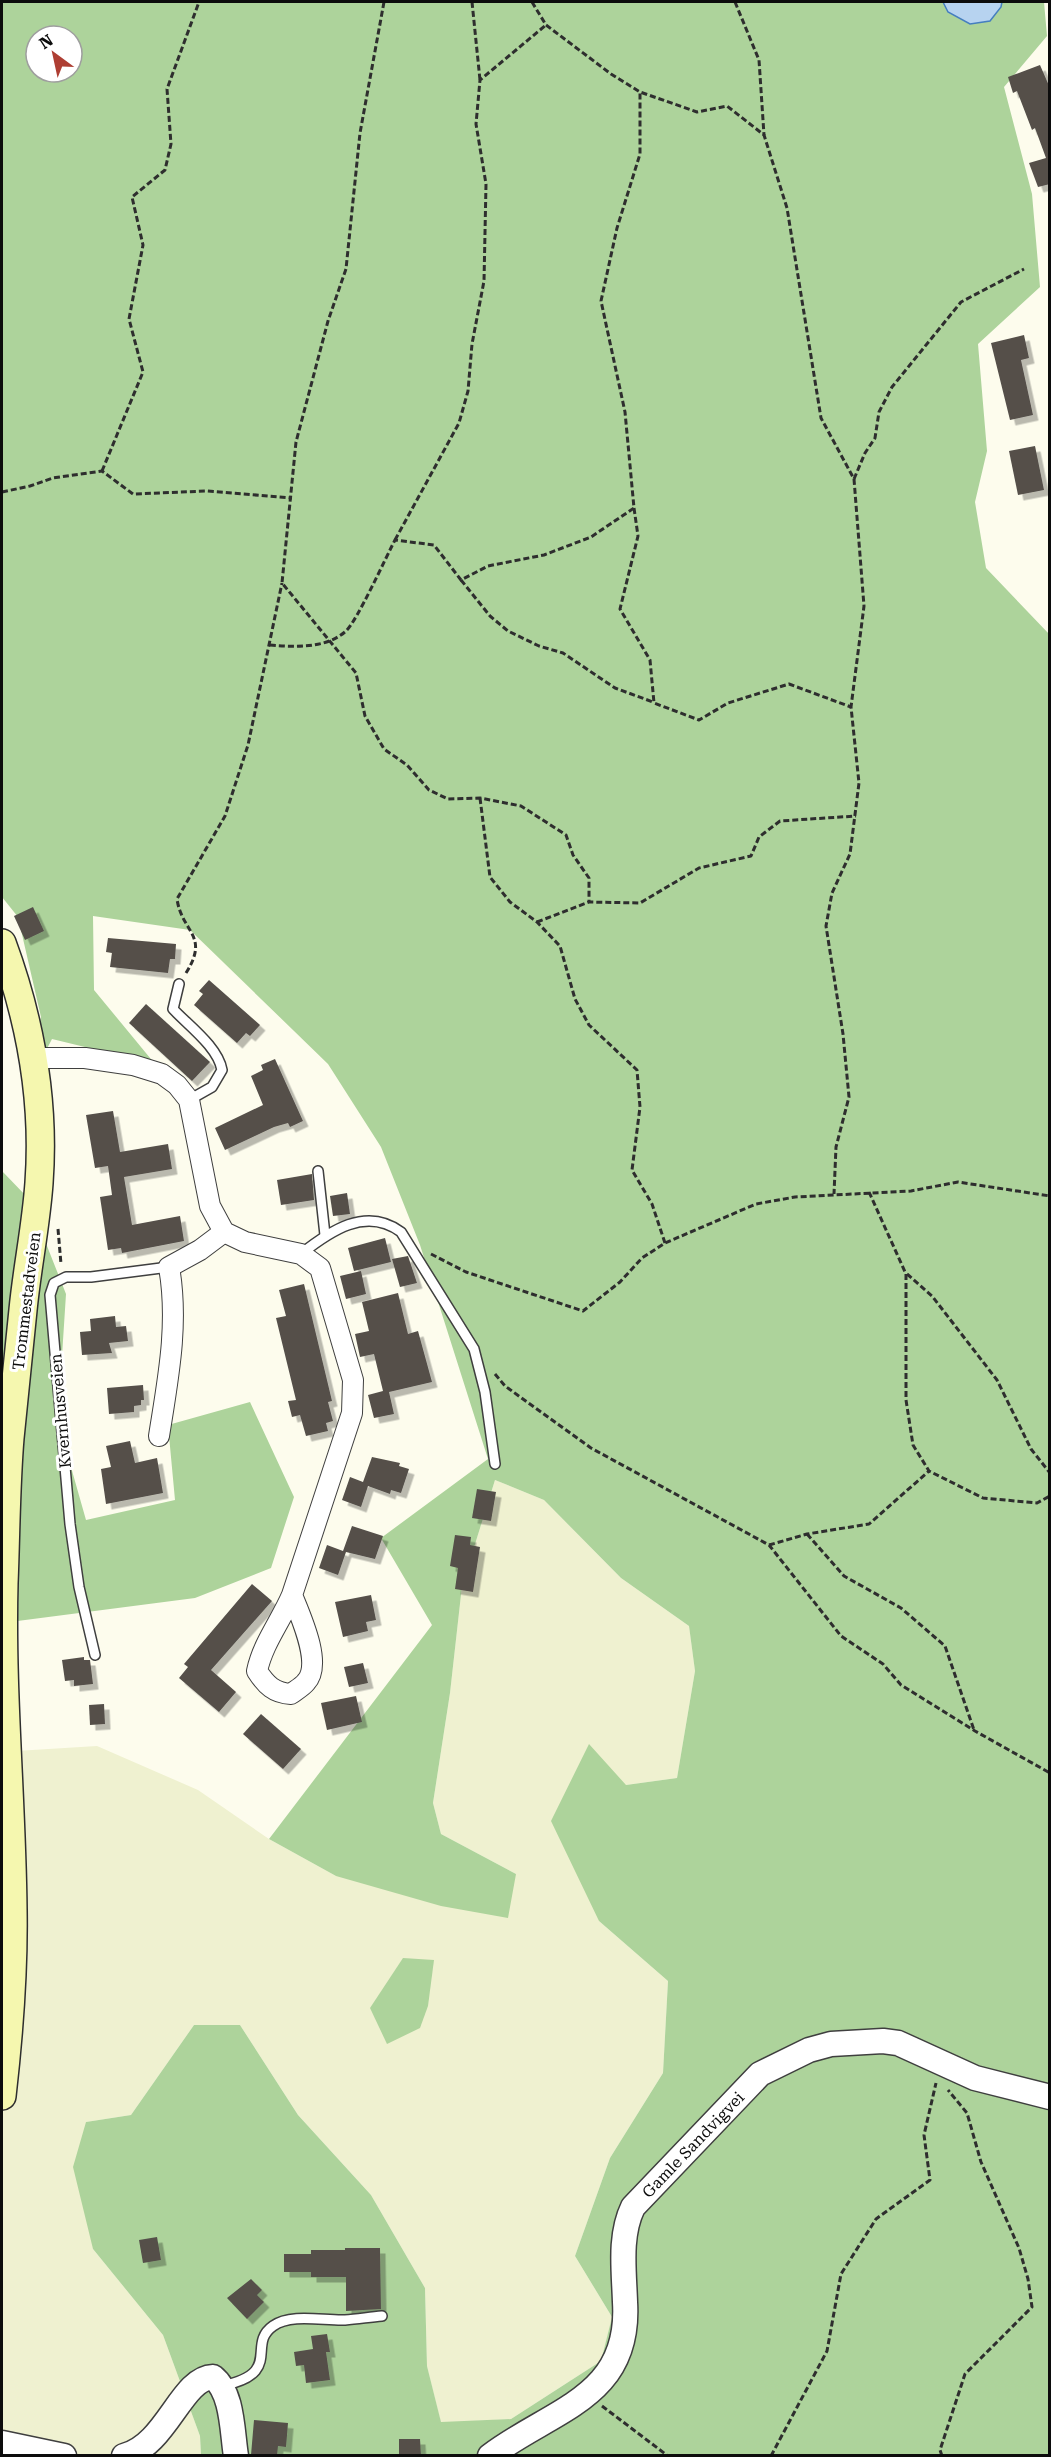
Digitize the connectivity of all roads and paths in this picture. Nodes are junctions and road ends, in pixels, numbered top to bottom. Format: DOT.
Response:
graph roads {
  1 [pos="199,2"];
  2 [pos="384,2"];
  3 [pos="472,2"];
  4 [pos="532,2"];
  5 [pos="735,2"];
  6 [pos="546,25"];
  7 [pos="480,80"];
  8 [pos="640,92"];
  9 [pos="764,135"];
  10 [pos="1024,269"];
  11 [pos="102,471"];
  12 [pos="854,479"];
  13 [pos="2,492"];
  14 [pos="292,498"];
  15 [pos="634,508"];
  16 [pos="395,540"];
  17 [pos="461,580"];
  18 [pos="282,583"];
  19 [pos="330,641"];
  20 [pos="270,645"];
  21 [pos="654,703"];
  22 [pos="851,707"];
  23 [pos="480,798"];
  24 [pos="856,816"];
  25 [pos="589,902"];
  26 [pos="537,922"];
  27 [pos="2,943"];
  28 [pos="179,984"];
  29 [pos="33,1058"];
  30 [pos="189,1101"];
  31 [pos="318,1171"];
  32 [pos="869,1192"];
  33 [pos="834,1194"];
  34 [pos="1050,1196"];
  35 [pos="59,1220"];
  36 [pos="224,1232"];
  37 [pos="325,1235"];
  38 [pos="665,1243"];
  39 [pos="410,1245"];
  40 [pos="301,1254"];
  41 [pos="169,1267"];
  42 [pos="906,1274"];
  43 [pos="66,1277"];
  44 [pos="494,1371"];
  45 [pos="159,1436"];
  46 [pos="495,1464"];
  47 [pos="929,1471"];
  48 [pos="1050,1473"];
  49 [pos="1050,1496"];
  50 [pos="807,1534"];
  51 [pos="769,1545"];
  52 [pos="292,1595"];
  53 [pos="95,1655"];
  54 [pos="3,1695"];
  55 [pos="975,1731"];
  56 [pos="1050,1773"];
  57 [pos="943,2065"];
  58 [pos="2,2096"];
  59 [pos="1050,2097"];
  60 [pos="382,2316"];
  61 [pos="221,2386"];
  62 [pos="589,2396"];
  63 [pos="2,2444"];
  64 [pos="64,2456"];
  65 [pos="124,2456"];
  66 [pos="236,2456"];
  67 [pos="490,2456"];
  68 [pos="668,2456"];
  69 [pos="771,2456"];
  70 [pos="942,2456"];
  1 -- 11 [label="path"];
  2 -- 14 [label="path"];
  3 -- 7 [label="path"];
  4 -- 6 [label="path"];
  5 -- 9 [label="path"];
  6 -- 7 [label="path"];
  6 -- 8 [label="path"];
  7 -- 16 [label="path"];
  8 -- 9 [label="path"];
  8 -- 15 [label="path"];
  9 -- 12 [label="path"];
  10 -- 12 [label="path"];
  11 -- 13 [label="path"];
  11 -- 14 [label="path"];
  12 -- 22 [label="path"];
  14 -- 18 [label="path"];
  15 -- 17 [label="path"];
  15 -- 21 [label="path"];
  16 -- 17 [label="path"];
  16 -- 19 [label="path"];
  17 -- 21 [label="path"];
  18 -- 19 [label="path"];
  18 -- 20 [label="path"];
  19 -- 20 [label="path"];
  19 -- 23 [label="path"];
  20 -- 28 [label="path"];
  21 -- 22 [label="path"];
  22 -- 24 [label="path"];
  23 -- 25 [label="path"];
  23 -- 26 [label="path"];
  24 -- 25 [label="path"];
  24 -- 33 [label="path"];
  25 -- 26 [label="path"];
  26 -- 38 [label="path"];
  27 -- 29 [label="main road, Trommestadveien"];
  28 -- 30 [label="lane"];
  29 -- 30 [label="street"];
  29 -- 54 [label="main road, Trommestadveien"];
  30 -- 36 [label="street"];
  31 -- 37 [label="lane"];
  32 -- 33 [label="path"];
  32 -- 34 [label="path"];
  32 -- 42 [label="path"];
  33 -- 38 [label="path"];
  35 -- 43 [label="path"];
  36 -- 40 [label="street"];
  36 -- 41 [label="street"];
  37 -- 39 [label="lane"];
  37 -- 40 [label="lane"];
  38 -- 39 [label="path"];
  39 -- 46 [label="lane"];
  40 -- 52 [label="street"];
  41 -- 43 [label="lane"];
  41 -- 45 [label="street"];
  42 -- 47 [label="path"];
  42 -- 48 [label="path"];
  43 -- 53 [label="lane, Kvernhusveien"];
  44 -- 51 [label="path"];
  47 -- 49 [label="path"];
  47 -- 50 [label="path"];
  50 -- 51 [label="path"];
  50 -- 55 [label="path"];
  51 -- 55 [label="path"];
  54 -- 58 [label="main road, Trommestadveien"];
  55 -- 56 [label="path"];
  57 -- 59 [label="street, Gamle Sandvigvei"];
  57 -- 62 [label="street, Gamle Sandvigvei"];
  57 -- 69 [label="path"];
  57 -- 70 [label="path"];
  60 -- 61 [label="lane"];
  61 -- 65 [label="street"];
  61 -- 66 [label="street"];
  62 -- 67 [label="street, Gamle Sandvigvei"];
  62 -- 68 [label="path"];
  63 -- 64 [label="street"];
}
